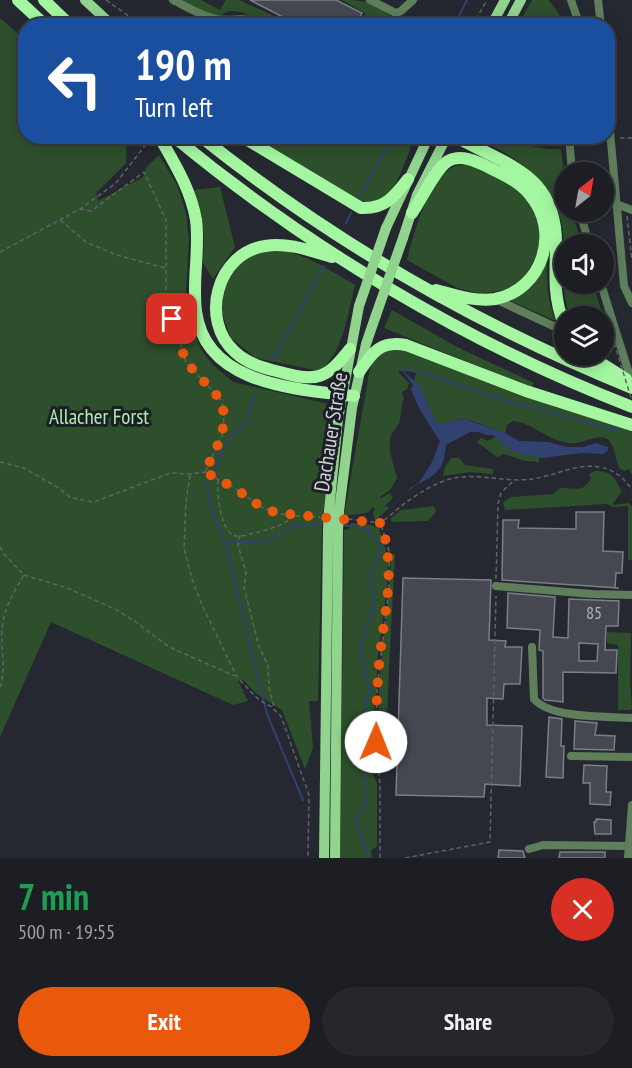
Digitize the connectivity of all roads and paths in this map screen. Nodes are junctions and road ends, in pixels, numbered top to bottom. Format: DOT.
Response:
graph roads {
  1 [pos="18,0"];
  2 [pos="44,0"];
  3 [pos="84,0"];
  4 [pos="106,0"];
  5 [pos="173,0"];
  6 [pos="370,0"];
  7 [pos="413,0"];
  8 [pos="487,0"];
  9 [pos="505,0"];
  10 [pos="521,0"];
  11 [pos="598,0"];
  12 [pos="571,2"];
  13 [pos="396,13"];
  14 [pos="37,18"];
  15 [pos="63,18"];
  16 [pos="104,18"];
  17 [pos="132,18"];
  18 [pos="214,18"];
  19 [pos="228,18"];
  20 [pos="246,18"];
  21 [pos="396,18"];
  22 [pos="477,18"];
  23 [pos="495,18"];
  24 [pos="511,18"];
  25 [pos="577,18"];
  26 [pos="600,18"];
  27 [pos="615,135"];
  28 [pos="632,138"];
  29 [pos="146,144"];
  30 [pos="164,144"];
  31 [pos="183,144"];
  32 [pos="211,144"];
  33 [pos="254,144"];
  34 [pos="423,144"];
  35 [pos="444,144"];
  36 [pos="463,144"];
  37 [pos="535,144"];
  38 [pos="565,144"];
  39 [pos="569,144"];
  40 [pos="613,144"];
  41 [pos="571,162"];
  42 [pos="408,179"];
  43 [pos="616,204"];
  44 [pos="80,209"];
  45 [pos="629,209"];
  46 [pos="412,213"];
  47 [pos="60,219"];
  48 [pos="0,252"];
  49 [pos="346,261"];
  50 [pos="632,261"];
  51 [pos="166,268"];
  52 [pos="421,286"];
  53 [pos="604,294"];
  54 [pos="495,299"];
  55 [pos="632,303"];
  56 [pos="559,306"];
  57 [pos="554,326"];
  58 [pos="615,338"];
  59 [pos="350,349"];
  60 [pos="606,366"];
  61 [pos="359,372"];
  62 [pos="632,383"];
  63 [pos="632,388"];
  64 [pos="348,396"];
  65 [pos="632,401"];
  66 [pos="632,407"];
  67 [pos="632,425"];
  68 [pos="0,462"];
  69 [pos="3,464"];
  70 [pos="0,468"];
  71 [pos="205,472"];
  72 [pos="190,474"];
  73 [pos="218,479"];
  74 [pos="513,480"];
  75 [pos="632,490"];
  76 [pos="294,516"];
  77 [pos="332,519"];
  78 [pos="381,523"];
  79 [pos="240,535"];
  80 [pos="0,547"];
  81 [pos="24,575"];
  82 [pos="496,586"];
  83 [pos="632,595"];
  84 [pos="532,647"];
  85 [pos="237,677"];
  86 [pos="0,687"];
  87 [pos="275,711"];
  88 [pos="632,718"];
  89 [pos="571,756"];
  90 [pos="632,757"];
  91 [pos="632,805"];
  92 [pos="629,846"];
  93 [pos="529,849"];
  94 [pos="308,858"];
  95 [pos="324,858"];
  96 [pos="336,858"];
  97 [pos="380,858"];
  98 [pos="405,858"];
  99 [pos="628,858"];
  1 -- 14 [label="highway"];
  2 -- 15 [label="highway"];
  3 -- 16 [label="main road"];
  4 -- 17 [label="path"];
  5 -- 18 [label="street"];
  6 -- 13 [label="street"];
  7 -- 13 [label="street"];
  8 -- 22 [label="path"];
  9 -- 23 [label="main road"];
  10 -- 24 [label="main road"];
  11 -- 26 [label="street"];
  12 -- 25 [label="street"];
  13 -- 21 [label="street"];
  19 -- 20 [label="street"];
  27 -- 28 [label="path"];
  29 -- 44 [label="path"];
  30 -- 64 [label="highway"];
  31 -- 49 [label="highway"];
  32 -- 52 [label="highway"];
  33 -- 42 [label="highway"];
  34 -- 42 [label="main road, Dachauer Straße"];
  35 -- 46 [label="main road, Dachauer Straße"];
  36 -- 56 [label="highway"];
  37 -- 38 [label="path"];
  39 -- 41 [label="street"];
  40 -- 43 [label="street"];
  42 -- 59 [label="main road, Dachauer Straße, bridge"];
  43 -- 45 [label="street"];
  43 -- 55 [label="street"];
  44 -- 47 [label="path"];
  44 -- 51 [label="path"];
  45 -- 50 [label="path"];
  46 -- 54 [label="highway"];
  46 -- 61 [label="main road, Dachauer Straße, bridge"];
  47 -- 48 [label="path"];
  47 -- 51 [label="path"];
  49 -- 59 [label="highway"];
  49 -- 66 [label="highway"];
  51 -- 71 [label="path"];
  52 -- 54 [label="highway"];
  52 -- 63 [label="highway"];
  53 -- 58 [label="street"];
  54 -- 57 [label="street"];
  58 -- 62 [label="street"];
  58 -- 65 [label="path, bridge"];
  59 -- 64 [label="main road, Dachauer Straße"];
  60 -- 62 [label="highway"];
  61 -- 64 [label="main road, Dachauer Straße"];
  61 -- 67 [label="highway"];
  64 -- 77 [label="main road, Dachauer Straße"];
  68 -- 69 [label="path"];
  69 -- 70 [label="path"];
  69 -- 72 [label="path"];
  71 -- 72 [label="path"];
  71 -- 73 [label="path"];
  72 -- 85 [label="path"];
  73 -- 76 [label="path"];
  73 -- 79 [label="path"];
  74 -- 75 [label="path"];
  74 -- 78 [label="path"];
  74 -- 82 [label="path"];
  76 -- 77 [label="path"];
  76 -- 79 [label="path"];
  77 -- 78 [label="path"];
  77 -- 95 [label="main road, Dachauer Straße"];
  77 -- 96 [label="main road, Dachauer Straße"];
  78 -- 97 [label="path"];
  79 -- 87 [label="path"];
  80 -- 81 [label="path"];
  81 -- 85 [label="path"];
  81 -- 86 [label="path"];
  82 -- 83 [label="street"];
  82 -- 98 [label="path"];
  84 -- 88 [label="street"];
  85 -- 87 [label="path"];
  87 -- 94 [label="path"];
  89 -- 90 [label="street"];
  91 -- 92 [label="street"];
  92 -- 93 [label="street"];
  92 -- 99 [label="street"];
}
